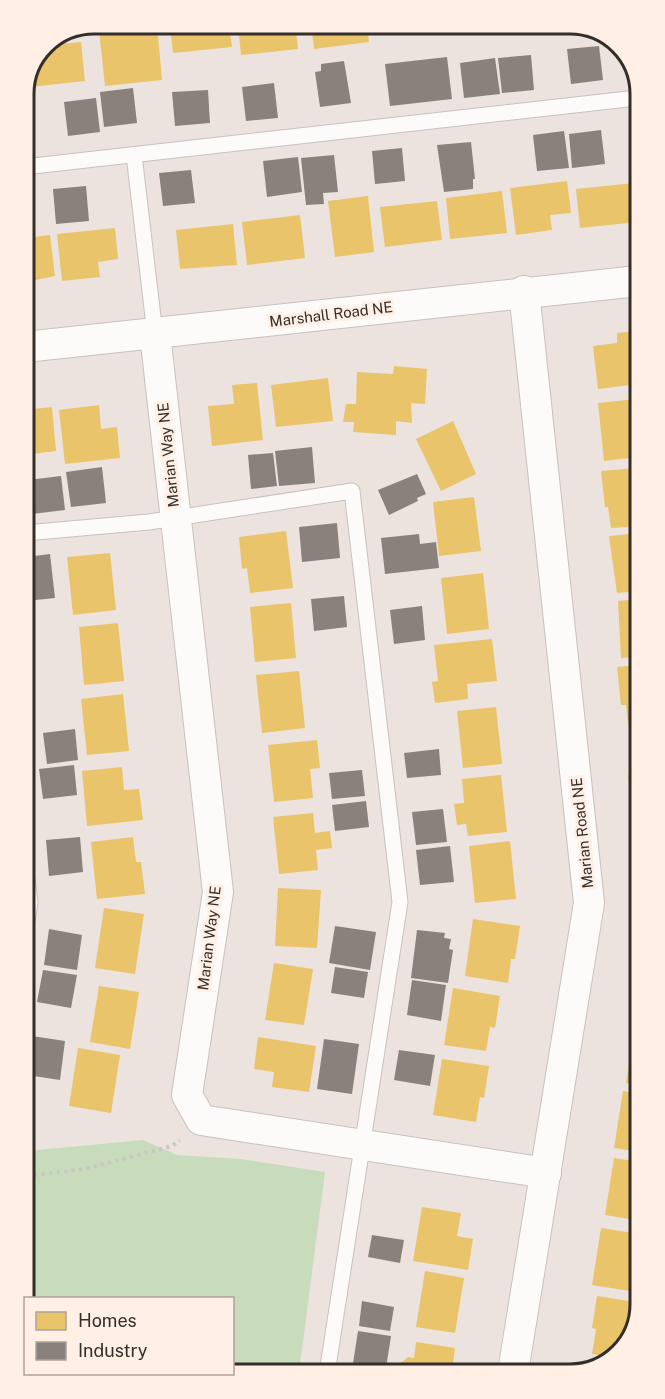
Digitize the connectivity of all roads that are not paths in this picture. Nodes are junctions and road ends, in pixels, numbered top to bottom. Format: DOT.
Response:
graph roads {
  1 [pos="630,99"];
  2 [pos="134,155"];
  3 [pos="35,166"];
  4 [pos="630,282"];
  5 [pos="524,291"];
  6 [pos="155,334"];
  7 [pos="35,346"];
  8 [pos="175,517"];
  9 [pos="35,532"];
  10 [pos="361,1144"];
  11 [pos="546,1173"];
  12 [pos="328,1364"];
  13 [pos="514,1364"];
  1 -- 2 [label="lane"];
  2 -- 3 [label="lane"];
  2 -- 6 [label="lane"];
  4 -- 5 [label="street, Marshall Road NE"];
  5 -- 6 [label="street, Marshall Road NE"];
  5 -- 11 [label="street, Marian Road NE"];
  6 -- 7 [label="street, Marshall Road NE"];
  6 -- 8 [label="street, Marian Way NE"];
  8 -- 9 [label="lane"];
  8 -- 10 [label="street, Marian Way NE"];
  8 -- 10 [label="lane"];
  10 -- 11 [label="street"];
  10 -- 12 [label="lane"];
  11 -- 13 [label="street, Marian Road NE"];
}
